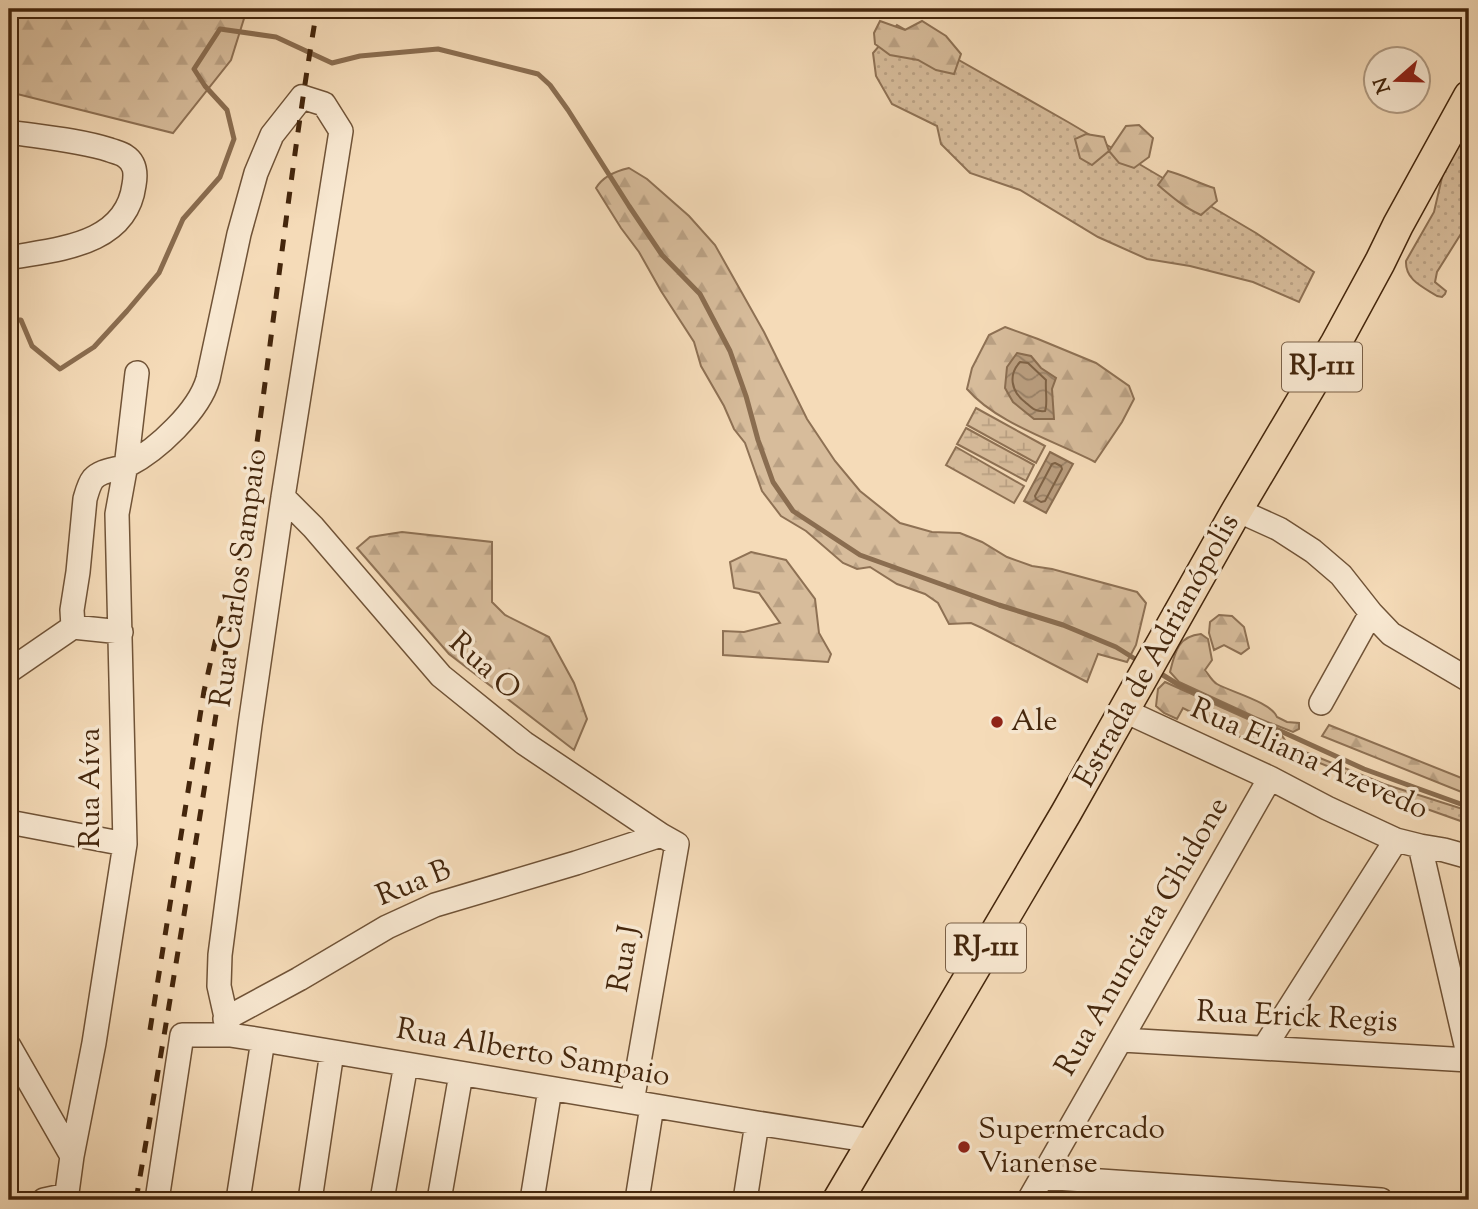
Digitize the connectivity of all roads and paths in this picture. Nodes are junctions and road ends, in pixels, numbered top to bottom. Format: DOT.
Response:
graph roads {
  1 [pos="1469,96"];
  2 [pos="9,132"];
  3 [pos="9,258"];
  4 [pos="137,373"];
  5 [pos="125,467"];
  6 [pos="283,497"];
  7 [pos="1237,510"];
  8 [pos="1371,614"];
  9 [pos="73,627"];
  10 [pos="121,632"];
  11 [pos="9,671"];
  12 [pos="1469,680"];
  13 [pos="1129,703"];
  14 [pos="1321,703"];
  15 [pos="1270,778"];
  16 [pos="9,822"];
  17 [pos="651,838"];
  18 [pos="1396,840"];
  19 [pos="125,844"];
  20 [pos="1420,846"];
  21 [pos="1469,857"];
  22 [pos="227,1027"];
  23 [pos="263,1040"];
  24 [pos="1122,1040"];
  25 [pos="9,1046"];
  26 [pos="1264,1048"];
  27 [pos="332,1052"];
  28 [pos="1469,1059"];
  29 [pos="406,1064"];
  30 [pos="461,1074"];
  31 [pos="550,1088"];
  32 [pos="642,1104"];
  33 [pos="757,1123"];
  34 [pos="873,1141"];
  35 [pos="72,1156"];
  36 [pos="1041,1177"];
  37 [pos="66,1198"];
  38 [pos="842,1198"];
  39 [pos="44,1200"];
  40 [pos="157,1200"];
  41 [pos="238,1200"];
  42 [pos="310,1200"];
  43 [pos="382,1200"];
  44 [pos="439,1200"];
  45 [pos="532,1200"];
  46 [pos="637,1200"];
  47 [pos="745,1200"];
  48 [pos="1029,1200"];
  49 [pos="1381,1200"];
  1 -- 7 [label="main road, Estrada de Adrianópolis / RJ-111"];
  2 -- 3 [label="street"];
  4 -- 5 [label="street, Rua Aíva"];
  5 -- 6 [label="street, Rua Carlos Sampaio"];
  5 -- 9 [label="street"];
  5 -- 10 [label="street, Rua Aíva"];
  6 -- 17 [label="street, Rua O"];
  6 -- 22 [label="street, Rua Carlos Sampaio"];
  7 -- 8 [label="street"];
  7 -- 13 [label="main road, Estrada de Adrianópolis / RJ-111"];
  8 -- 12 [label="street"];
  8 -- 14 [label="street"];
  9 -- 10 [label="street"];
  9 -- 11 [label="street"];
  10 -- 19 [label="street, Rua Aíva"];
  13 -- 15 [label="street, Rua Eliana Azevedo"];
  13 -- 34 [label="main road, Estrada de Adrianópolis / RJ-111"];
  15 -- 18 [label="street, Rua Eliana Azevedo"];
  15 -- 24 [label="street, Rua Anunciata Ghidone"];
  16 -- 19 [label="street"];
  17 -- 22 [label="street, Rua B"];
  17 -- 32 [label="street, Rua J"];
  18 -- 20 [label="street, Rua Eliana Azevedo"];
  18 -- 26 [label="street"];
  19 -- 35 [label="street, Rua Aíva"];
  20 -- 21 [label="street, Rua Eliana Azevedo"];
  20 -- 28 [label="street"];
  22 -- 23 [label="street, Rua Alberto Sampaio"];
  22 -- 40 [label="street, Rua Alberto Sampaio"];
  23 -- 27 [label="street, Rua Alberto Sampaio"];
  23 -- 41 [label="street"];
  24 -- 26 [label="street, Rua Erick Regis"];
  24 -- 36 [label="street, Rua Anunciata Ghidone"];
  25 -- 35 [label="street"];
  26 -- 28 [label="street, Rua Erick Regis"];
  27 -- 29 [label="street, Rua Alberto Sampaio"];
  27 -- 42 [label="street"];
  29 -- 30 [label="street, Rua Alberto Sampaio"];
  29 -- 43 [label="street"];
  30 -- 31 [label="street, Rua Alberto Sampaio"];
  30 -- 44 [label="street"];
  31 -- 32 [label="street, Rua Alberto Sampaio"];
  31 -- 45 [label="street"];
  32 -- 33 [label="street, Rua Alberto Sampaio"];
  32 -- 46 [label="street"];
  33 -- 34 [label="street, Rua Alberto Sampaio"];
  33 -- 47 [label="street"];
  34 -- 38 [label="main road, Estrada de Adrianópolis / RJ-111"];
  35 -- 37 [label="street, Rua Aíva"];
  36 -- 48 [label="street, Rua Anunciata Ghidone"];
  36 -- 49 [label="street"];
  37 -- 39 [label="street"];
}
